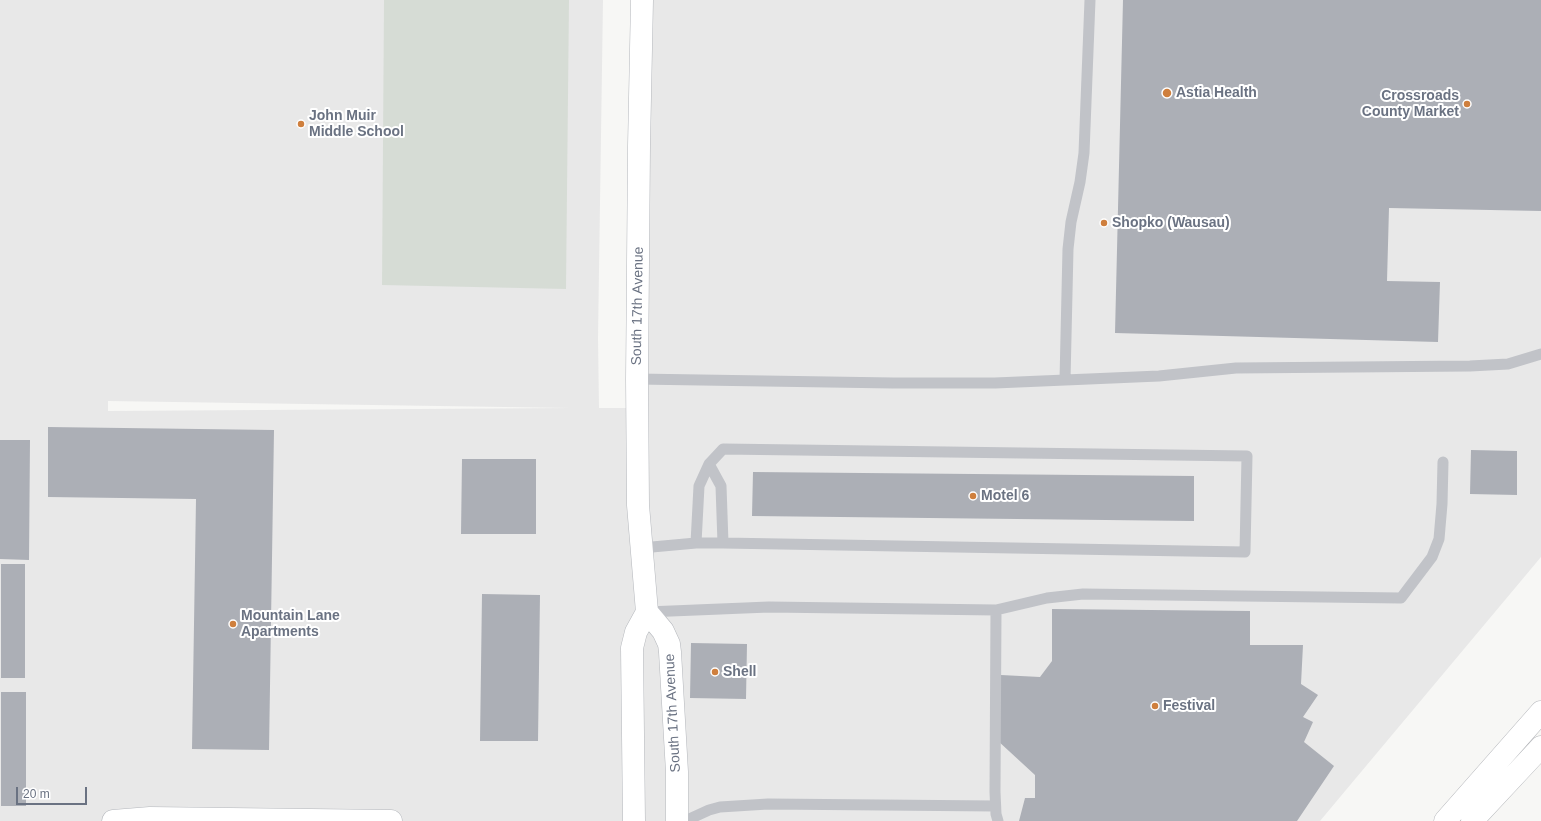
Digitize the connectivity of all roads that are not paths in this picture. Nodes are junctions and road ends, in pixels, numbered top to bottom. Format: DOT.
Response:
graph roads {
  1 [pos="642,0"];
  2 [pos="1090,0"];
  3 [pos="1541,354"];
  4 [pos="637,379"];
  5 [pos="1065,380"];
  6 [pos="1443,462"];
  7 [pos="709,464"];
  8 [pos="696,543"];
  9 [pos="723,543"];
  10 [pos="641,548"];
  11 [pos="996,610"];
  12 [pos="647,612"];
  13 [pos="1541,712"];
  14 [pos="1541,747"];
  15 [pos="995,806"];
  16 [pos="113,821"];
  17 [pos="334,821"];
  18 [pos="391,821"];
  19 [pos="634,821"];
  20 [pos="677,821"];
  21 [pos="685,821"];
  22 [pos="998,821"];
  23 [pos="1445,821"];
  24 [pos="1472,821"];
  1 -- 4 [label="main road, South 17th Avenue"];
  2 -- 5 [label="lane"];
  3 -- 5 [label="lane"];
  4 -- 5 [label="lane"];
  4 -- 10 [label="main road, South 17th Avenue"];
  6 -- 11 [label="lane"];
  7 -- 8 [label="lane"];
  7 -- 9 [label="lane"];
  7 -- 9 [label="lane"];
  8 -- 9 [label="lane"];
  8 -- 10 [label="lane"];
  10 -- 12 [label="main road, South 17th Avenue"];
  11 -- 12 [label="lane"];
  11 -- 15 [label="lane"];
  12 -- 19 [label="main road"];
  12 -- 20 [label="main road, South 17th Avenue"];
  13 -- 23 [label="main road"];
  14 -- 24 [label="main road"];
  15 -- 21 [label="lane"];
  15 -- 22 [label="lane"];
  16 -- 17 [label="main road"];
  17 -- 18 [label="main road"];
}
